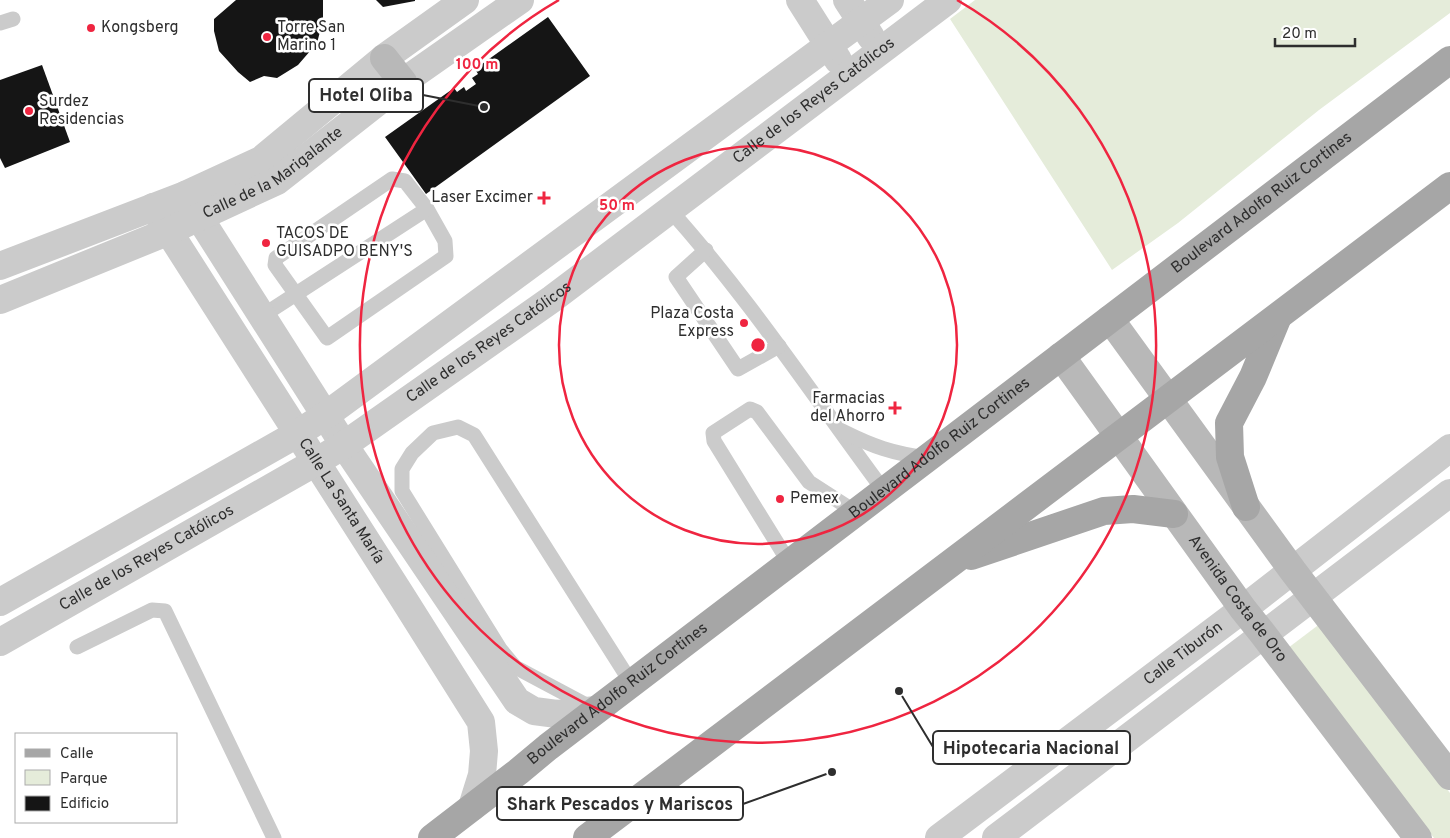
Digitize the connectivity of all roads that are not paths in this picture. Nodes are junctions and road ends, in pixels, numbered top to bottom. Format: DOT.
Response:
graph roads {
  1 [pos="465,0"];
  2 [pos="800,0"];
  3 [pos="890,0"];
  4 [pos="948,0"];
  5 [pos="518,1"];
  6 [pos="854,11"];
  7 [pos="829,45"];
  8 [pos="880,51"];
  9 [pos="384,58"];
  10 [pos="1450,60"];
  11 [pos="848,76"];
  12 [pos="402,82"];
  13 [pos="1450,186"];
  14 [pos="185,195"];
  15 [pos="152,207"];
  16 [pos="427,210"];
  17 [pos="670,210"];
  18 [pos="199,218"];
  19 [pos="167,232"];
  20 [pos="706,250"];
  21 [pos="0,266"];
  22 [pos="296,293"];
  23 [pos="0,300"];
  24 [pos="262,316"];
  25 [pos="1110,319"];
  26 [pos="1277,319"];
  27 [pos="779,346"];
  28 [pos="1061,356"];
  29 [pos="1167,399"];
  30 [pos="326,415"];
  31 [pos="838,429"];
  32 [pos="297,434"];
  33 [pos="1119,437"];
  34 [pos="344,445"];
  35 [pos="1450,448"];
  36 [pos="927,458"];
  37 [pos="316,462"];
  38 [pos="884,491"];
  39 [pos="1450,493"];
  40 [pos="1246,507"];
  41 [pos="857,513"];
  42 [pos="1174,514"];
  43 [pos="951,563"];
  44 [pos="790,564"];
  45 [pos="1292,571"];
  46 [pos="431,575"];
  47 [pos="401,595"];
  48 [pos="1314,598"];
  49 [pos="0,602"];
  50 [pos="1243,610"];
  51 [pos="1264,634"];
  52 [pos="0,642"];
  53 [pos="76,647"];
  54 [pos="632,684"];
  55 [pos="596,710"];
  56 [pos="1450,776"];
  57 [pos="472,807"];
  58 [pos="274,838"];
  59 [pos="432,838"];
  60 [pos="587,838"];
  61 [pos="939,838"];
  62 [pos="996,838"];
  63 [pos="1418,838"];
  1 -- 9 [label="street, Calle de la Marigalante"];
  2 -- 7 [label="street"];
  3 -- 6 [label="street, Calle de los Reyes Católicos"];
  4 -- 8 [label="street, Calle de los Reyes Católicos"];
  5 -- 12 [label="street, Calle de la Marigalante"];
  6 -- 7 [label="street, Calle de los Reyes Católicos"];
  6 -- 8 [label="street"];
  7 -- 11 [label="street"];
  7 -- 30 [label="street, Calle de los Reyes Católicos"];
  8 -- 11 [label="street, Calle de los Reyes Católicos"];
  9 -- 12 [label="street"];
  9 -- 14 [label="street, Calle de la Marigalante"];
  10 -- 25 [label="main road, Boulevard Adolfo Ruiz Cortines"];
  11 -- 17 [label="street, Calle de los Reyes Católicos"];
  12 -- 18 [label="street, Calle de la Marigalante"];
  13 -- 26 [label="main road"];
  14 -- 15 [label="street, Calle de la Marigalante"];
  14 -- 18 [label="street, Calle La Santa María"];
  15 -- 19 [label="street, Calle La Santa María"];
  15 -- 21 [label="street, Calle de la Marigalante"];
  16 -- 22 [label="lane"];
  16 -- 22 [label="lane"];
  16 -- 22 [label="lane"];
  17 -- 20 [label="lane"];
  17 -- 34 [label="street, Calle de los Reyes Católicos"];
  18 -- 19 [label="street, Calle de la Marigalante"];
  18 -- 24 [label="street, Calle La Santa María"];
  19 -- 23 [label="street, Calle de la Marigalante"];
  19 -- 32 [label="street, Calle La Santa María"];
  20 -- 27 [label="lane"];
  20 -- 27 [label="lane"];
  22 -- 24 [label="lane"];
  24 -- 30 [label="street, Calle La Santa María"];
  25 -- 28 [label="main road, Boulevard Adolfo Ruiz Cortines"];
  25 -- 29 [label="street"];
  26 -- 29 [label="main road"];
  26 -- 40 [label="main road"];
  27 -- 31 [label="lane"];
  28 -- 33 [label="street, Avenida Costa de Oro"];
  28 -- 36 [label="main road, Boulevard Adolfo Ruiz Cortines"];
  29 -- 33 [label="main road"];
  29 -- 40 [label="street"];
  30 -- 32 [label="street, Calle de los Reyes Católicos"];
  30 -- 34 [label="street, Calle La Santa María"];
  31 -- 36 [label="lane"];
  31 -- 38 [label="lane"];
  32 -- 37 [label="street, Calle La Santa María"];
  32 -- 49 [label="street, Calle de los Reyes Católicos"];
  33 -- 42 [label="street, Avenida Costa de Oro"];
  33 -- 43 [label="main road"];
  34 -- 37 [label="street, Calle de los Reyes Católicos"];
  34 -- 46 [label="street, Calle La Santa María"];
  35 -- 45 [label="street, Calle Tiburón"];
  36 -- 38 [label="main road, Boulevard Adolfo Ruiz Cortines"];
  37 -- 47 [label="street, Calle La Santa María"];
  37 -- 52 [label="street, Calle de los Reyes Católicos"];
  38 -- 41 [label="main road, Boulevard Adolfo Ruiz Cortines"];
  39 -- 48 [label="street, Calle Tiburón"];
  40 -- 45 [label="street"];
  41 -- 44 [label="main road, Boulevard Adolfo Ruiz Cortines"];
  41 -- 44 [label="lane"];
  42 -- 43 [label="main road"];
  42 -- 50 [label="street, Avenida Costa de Oro"];
  43 -- 60 [label="main road"];
  44 -- 54 [label="main road, Boulevard Adolfo Ruiz Cortines"];
  45 -- 48 [label="street"];
  45 -- 50 [label="street, Calle Tiburón"];
  46 -- 47 [label="street"];
  46 -- 55 [label="street, Calle La Santa María"];
  47 -- 57 [label="street, Calle La Santa María"];
  48 -- 51 [label="street, Calle Tiburón"];
  48 -- 56 [label="street"];
  50 -- 51 [label="street, Avenida Costa de Oro"];
  50 -- 61 [label="street, Calle Tiburón"];
  51 -- 62 [label="street, Calle Tiburón"];
  51 -- 63 [label="street, Avenida Costa de Oro"];
  53 -- 58 [label="lane"];
  54 -- 55 [label="main road, Boulevard Adolfo Ruiz Cortines"];
  54 -- 55 [label="lane"];
  55 -- 57 [label="main road, Boulevard Adolfo Ruiz Cortines"];
  57 -- 59 [label="main road, Boulevard Adolfo Ruiz Cortines"];
}
